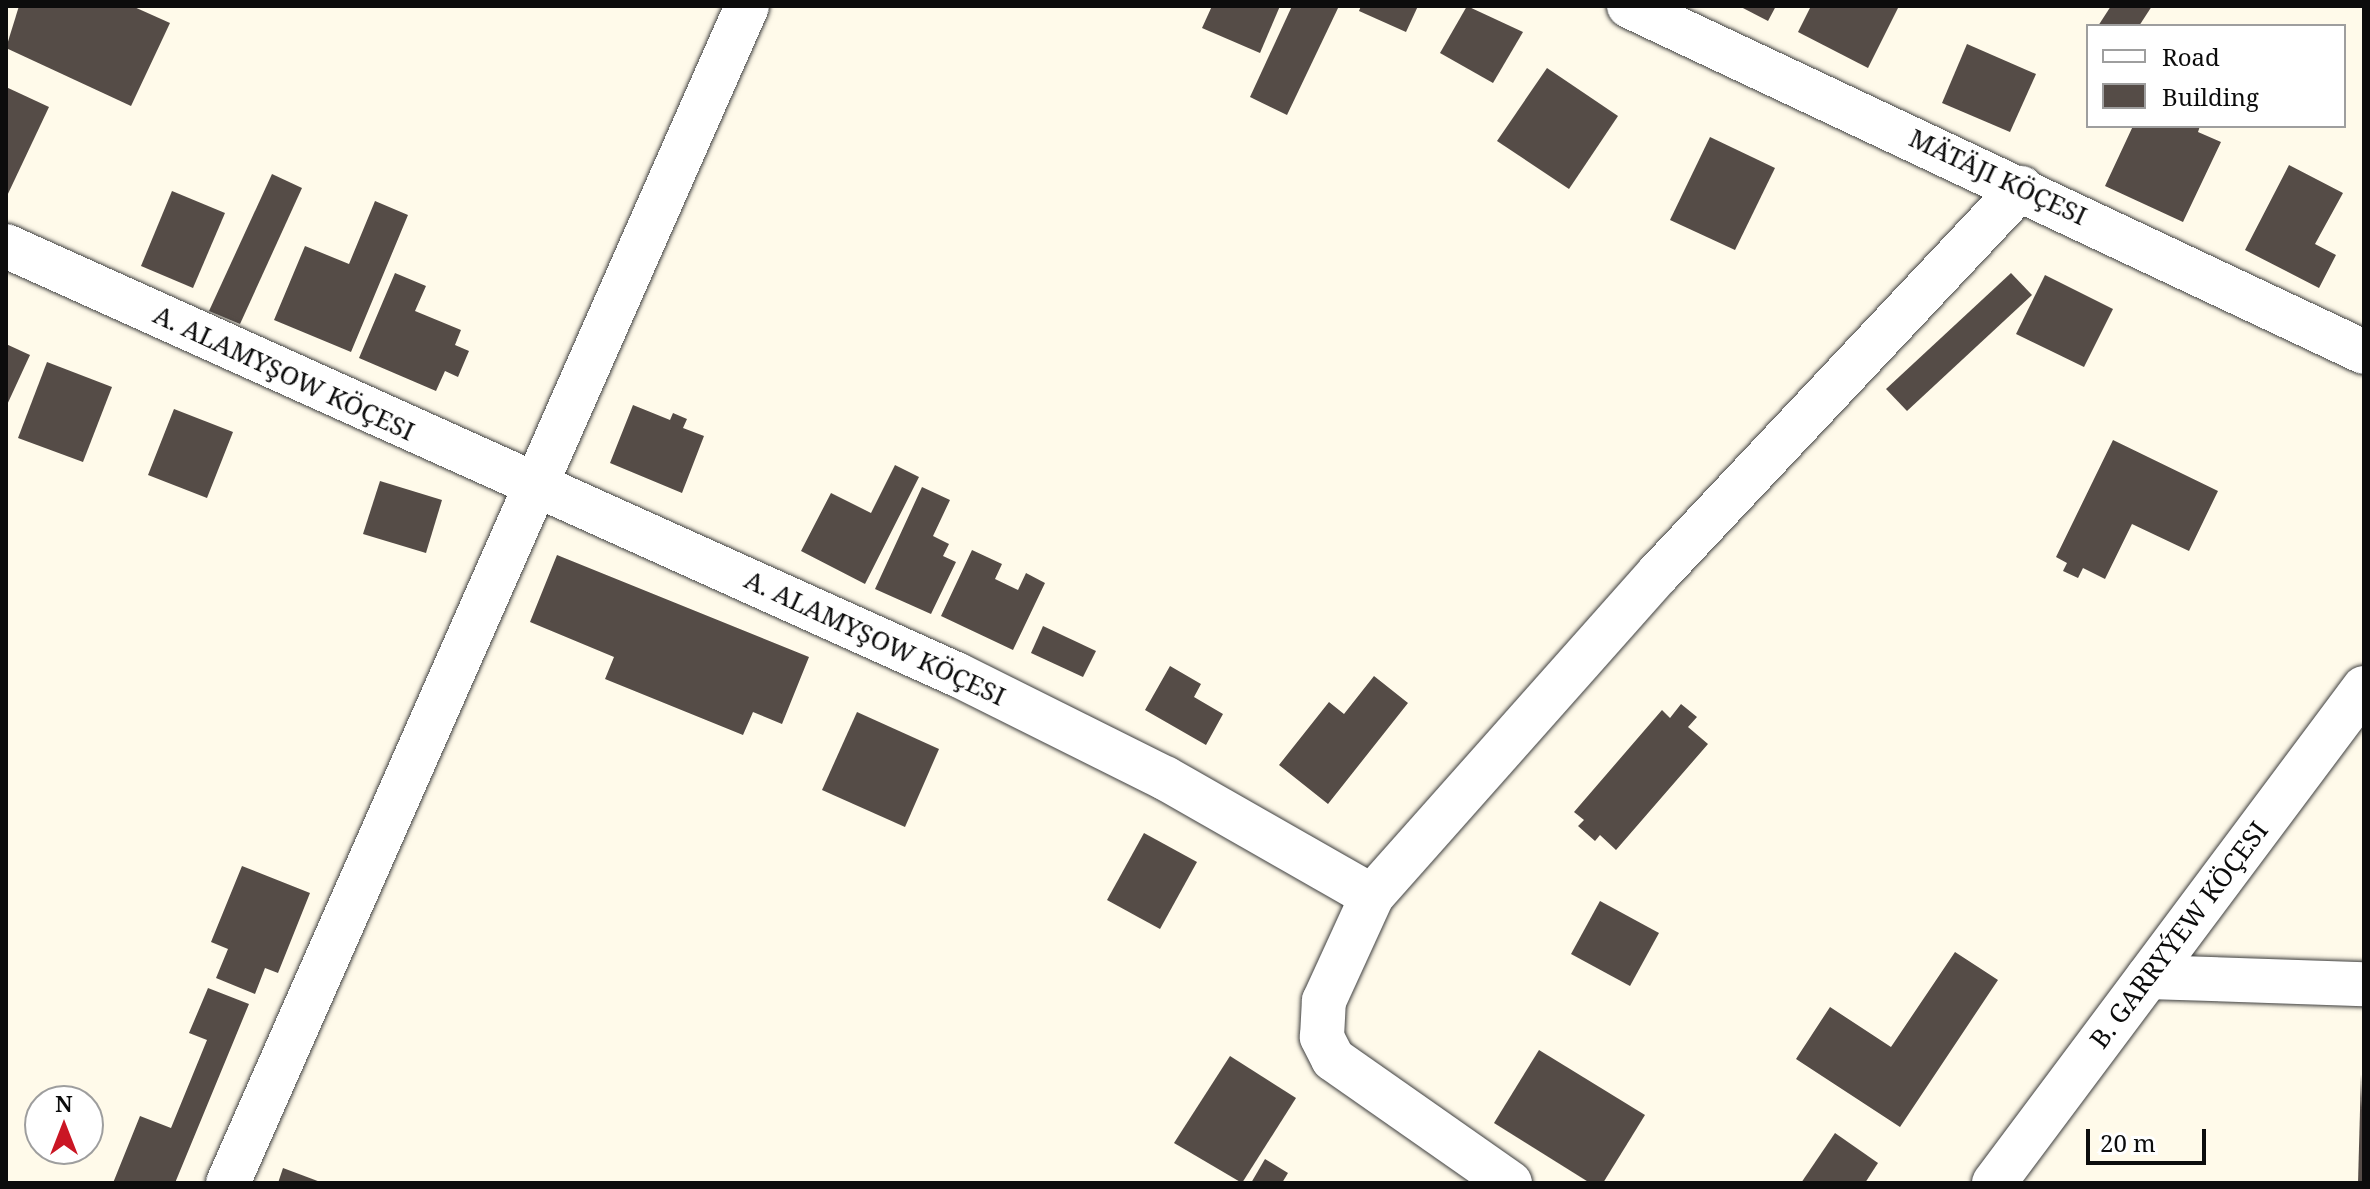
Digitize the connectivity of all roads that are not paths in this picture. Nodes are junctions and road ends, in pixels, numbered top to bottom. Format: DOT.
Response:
graph roads {
  1 [pos="747,6"];
  2 [pos="1629,6"];
  3 [pos="2021,188"];
  4 [pos="6,246"];
  5 [pos="2364,352"];
  6 [pos="534,489"];
  7 [pos="2364,688"];
  8 [pos="1372,896"];
  9 [pos="2148,977"];
  10 [pos="2364,984"];
  11 [pos="228,1183"];
  12 [pos="1510,1183"];
  13 [pos="1994,1183"];
  1 -- 6 [label="street"];
  2 -- 3 [label="street, MÄTÄJI KÖÇESI"];
  3 -- 5 [label="street, MÄTÄJI KÖÇESI"];
  3 -- 8 [label="street"];
  4 -- 6 [label="street, A. ALAMYŞOW KÖÇESI"];
  6 -- 8 [label="street, A. ALAMYŞOW KÖÇESI"];
  6 -- 11 [label="street"];
  7 -- 9 [label="street, B. GARRYÝEW KÖÇESI"];
  8 -- 12 [label="street"];
  9 -- 10 [label="street"];
  9 -- 13 [label="street, B. GARRYÝEW KÖÇESI"];
}
